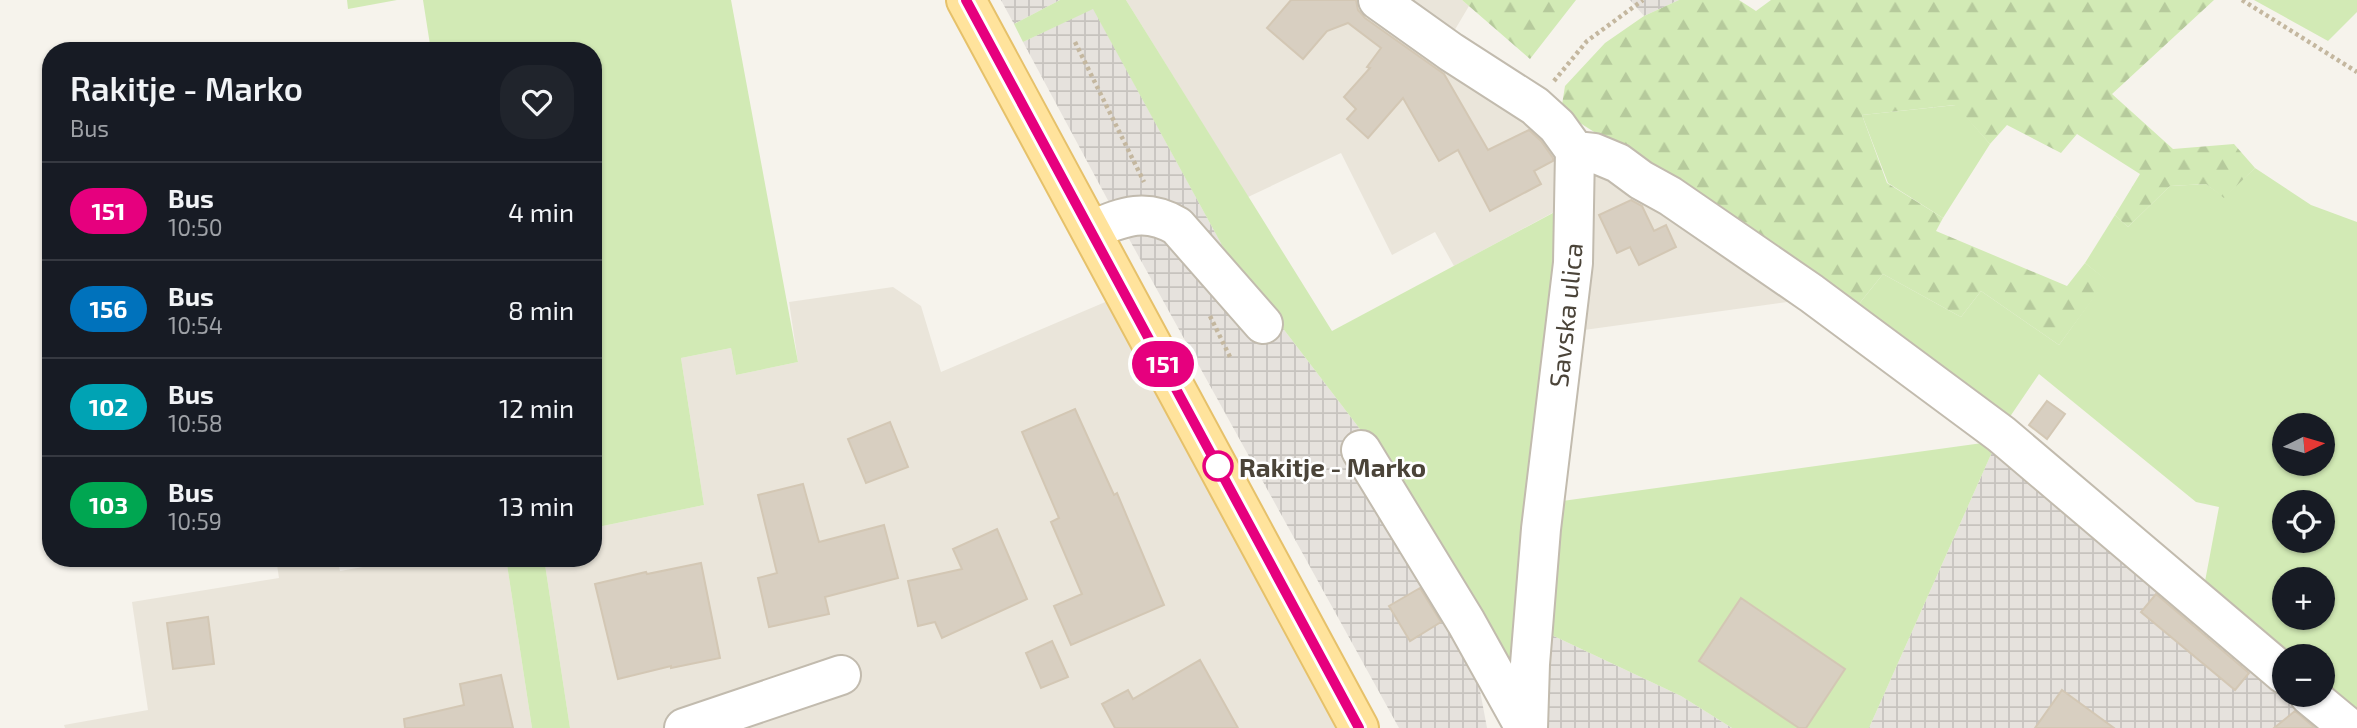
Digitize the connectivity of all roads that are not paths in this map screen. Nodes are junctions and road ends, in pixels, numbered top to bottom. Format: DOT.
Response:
graph roads {
  1 [pos="966,0"];
  2 [pos="1378,0"];
  3 [pos="1575,151"];
  4 [pos="1091,230"];
  5 [pos="1263,324"];
  6 [pos="1361,450"];
  7 [pos="2272,664"];
  8 [pos="841,675"];
  9 [pos="2324,707"];
  10 [pos="684,728"];
  11 [pos="1359,728"];
  12 [pos="1527,728"];
  13 [pos="2349,728"];
  1 -- 4 [label="main road"];
  2 -- 3 [label="street"];
  3 -- 7 [label="street"];
  3 -- 12 [label="street, Savska ulica"];
  4 -- 5 [label="street"];
  4 -- 11 [label="main road"];
  6 -- 12 [label="street"];
  8 -- 10 [label="street"];
  9 -- 13 [label="street"];
}
